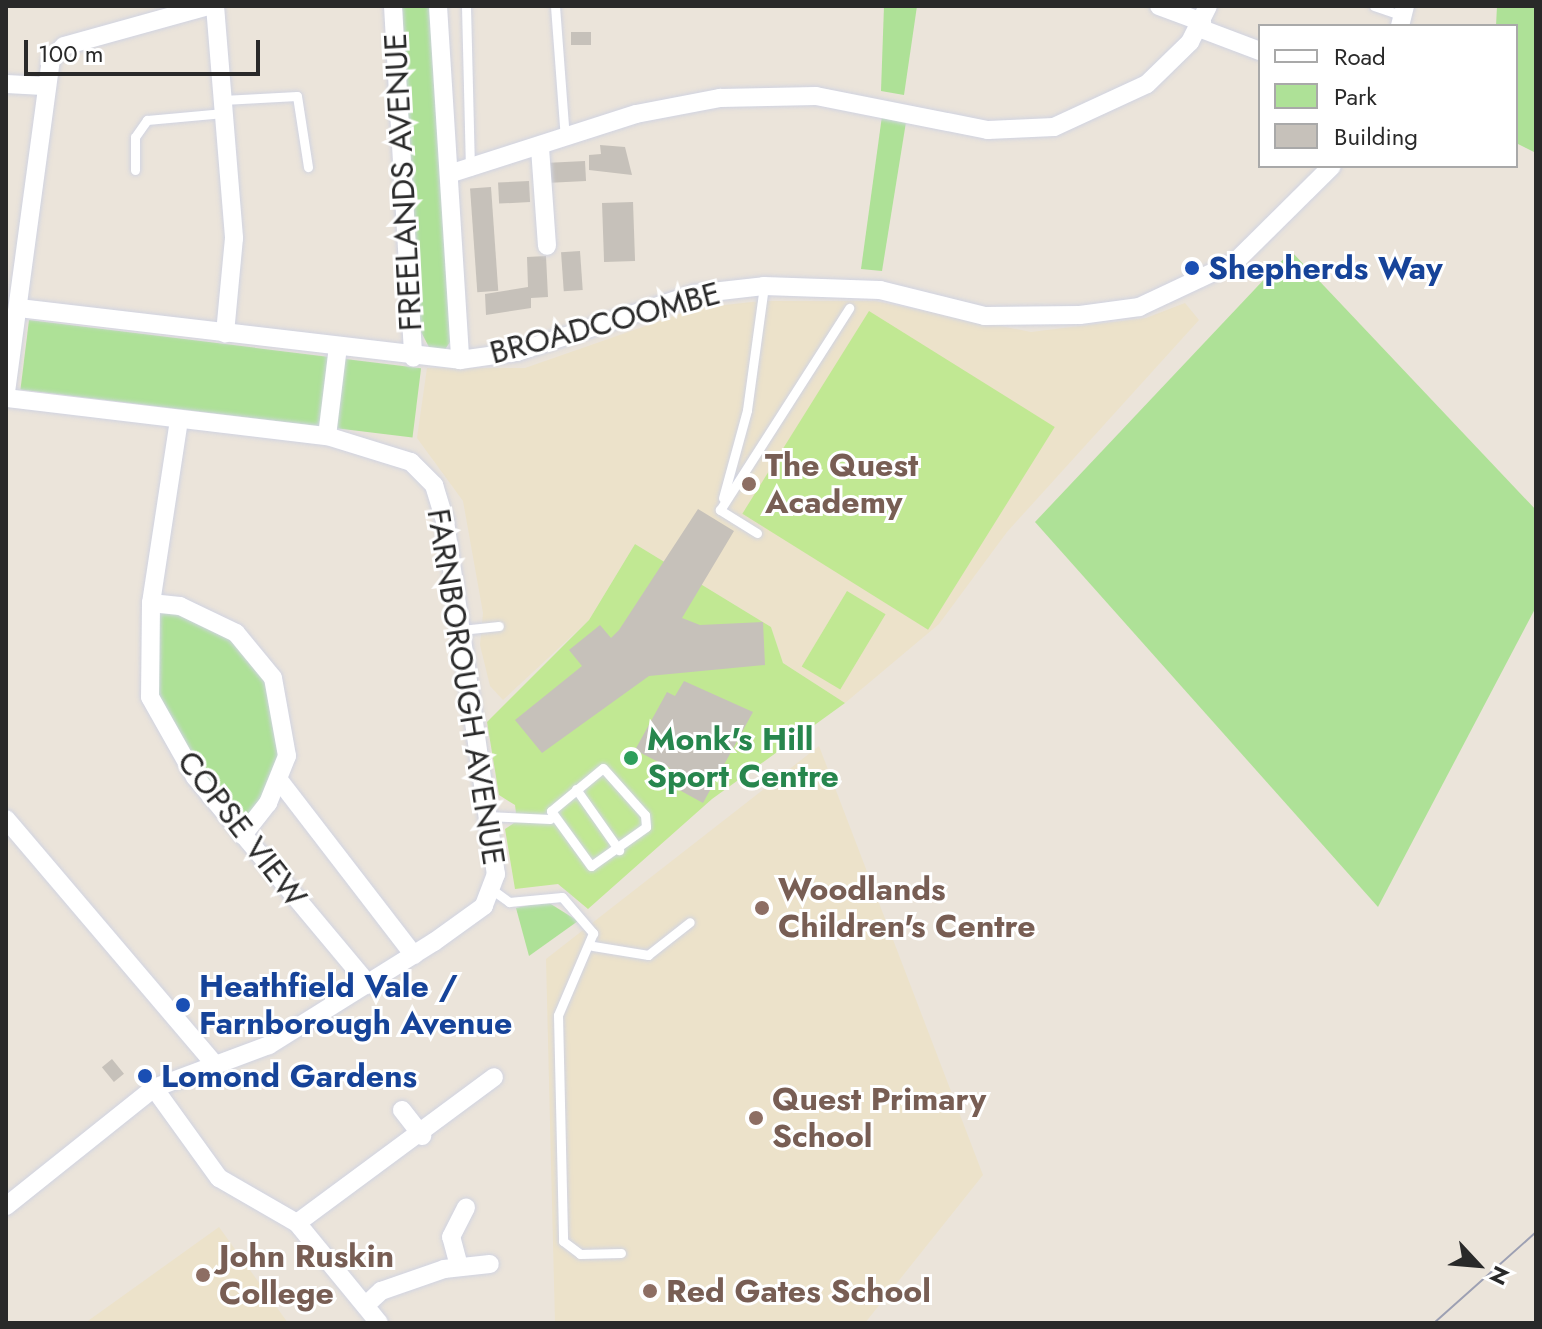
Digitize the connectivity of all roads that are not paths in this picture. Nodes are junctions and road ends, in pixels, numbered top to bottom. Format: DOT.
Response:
graph roads {
  1 [pos="208,6"];
  2 [pos="215,6"];
  3 [pos="393,6"];
  4 [pos="438,6"];
  5 [pos="466,6"];
  6 [pos="555,6"];
  7 [pos="1159,6"];
  8 [pos="1374,6"];
  9 [pos="1403,16"];
  10 [pos="1203,18"];
  11 [pos="1258,50"];
  12 [pos="6,84"];
  13 [pos="44,86"];
  14 [pos="224,106"];
  15 [pos="566,139"];
  16 [pos="540,148"];
  17 [pos="308,167"];
  18 [pos="1330,168"];
  19 [pos="135,170"];
  20 [pos="470,171"];
  21 [pos="449,174"];
  22 [pos="547,246"];
  23 [pos="764,286"];
  24 [pos="19,308"];
  25 [pos="849,308"];
  26 [pos="225,334"];
  27 [pos="338,347"];
  28 [pos="413,357"];
  29 [pos="460,360"];
  30 [pos="6,395"];
  31 [pos="179,420"];
  32 [pos="327,436"];
  33 [pos="720,510"];
  34 [pos="757,533"];
  35 [pos="151,603"];
  36 [pos="499,626"];
  37 [pos="461,630"];
  38 [pos="279,780"];
  39 [pos="576,789"];
  40 [pos="487,816"];
  41 [pos="6,819"];
  42 [pos="550,819"];
  43 [pos="243,835"];
  44 [pos="619,850"];
  45 [pos="494,891"];
  46 [pos="690,922"];
  47 [pos="593,946"];
  48 [pos="414,955"];
  49 [pos="369,985"];
  50 [pos="212,1061"];
  51 [pos="494,1077"];
  52 [pos="154,1088"];
  53 [pos="402,1110"];
  54 [pos="422,1136"];
  55 [pos="6,1206"];
  56 [pos="466,1208"];
  57 [pos="297,1223"];
  58 [pos="621,1253"];
  59 [pos="490,1264"];
  60 [pos="459,1266"];
  61 [pos="366,1305"];
  62 [pos="379,1323"];
  1 -- 13 [label="street"];
  2 -- 14 [label="street"];
  3 -- 28 [label="street, FREELANDS AVENUE"];
  4 -- 21 [label="street, FREELANDS AVENUE"];
  5 -- 20 [label="lane"];
  6 -- 15 [label="lane"];
  7 -- 10 [label="street"];
  8 -- 9 [label="lane"];
  10 -- 11 [label="street"];
  10 -- 15 [label="street"];
  12 -- 13 [label="street"];
  13 -- 24 [label="street"];
  14 -- 17 [label="lane"];
  14 -- 19 [label="lane"];
  14 -- 26 [label="street"];
  15 -- 16 [label="street"];
  16 -- 20 [label="street"];
  16 -- 22 [label="street"];
  18 -- 23 [label="street, BROADCOOMBE"];
  20 -- 21 [label="street"];
  21 -- 29 [label="street, FREELANDS AVENUE"];
  23 -- 29 [label="street, BROADCOOMBE"];
  23 -- 33 [label="lane"];
  24 -- 26 [label="street, BROADCOOMBE"];
  24 -- 30 [label="street"];
  25 -- 33 [label="lane"];
  26 -- 27 [label="street, BROADCOOMBE"];
  27 -- 28 [label="street, BROADCOOMBE"];
  27 -- 32 [label="street"];
  28 -- 29 [label="street, BROADCOOMBE"];
  30 -- 31 [label="street, FARNBOROUGH AVENUE"];
  31 -- 32 [label="street, FARNBOROUGH AVENUE"];
  31 -- 35 [label="street, COPSE VIEW"];
  32 -- 37 [label="street, FARNBOROUGH AVENUE"];
  33 -- 34 [label="lane"];
  35 -- 38 [label="street"];
  35 -- 43 [label="street, COPSE VIEW"];
  36 -- 37 [label="lane"];
  37 -- 40 [label="street, FARNBOROUGH AVENUE"];
  38 -- 43 [label="street"];
  38 -- 48 [label="street"];
  39 -- 42 [label="lane"];
  39 -- 44 [label="lane"];
  39 -- 44 [label="lane"];
  40 -- 42 [label="lane"];
  40 -- 45 [label="street, FARNBOROUGH AVENUE"];
  41 -- 50 [label="street"];
  42 -- 44 [label="lane"];
  43 -- 49 [label="street, COPSE VIEW"];
  45 -- 47 [label="lane"];
  45 -- 48 [label="street, FARNBOROUGH AVENUE"];
  46 -- 47 [label="lane"];
  47 -- 58 [label="lane"];
  48 -- 49 [label="street, FARNBOROUGH AVENUE"];
  49 -- 50 [label="street, FARNBOROUGH AVENUE"];
  50 -- 52 [label="street, FARNBOROUGH AVENUE"];
  51 -- 54 [label="street"];
  52 -- 55 [label="street, FARNBOROUGH AVENUE"];
  52 -- 57 [label="street"];
  53 -- 54 [label="street"];
  54 -- 57 [label="street"];
  56 -- 60 [label="street"];
  57 -- 61 [label="street"];
  59 -- 60 [label="street"];
  60 -- 61 [label="street"];
  61 -- 62 [label="street"];
}
